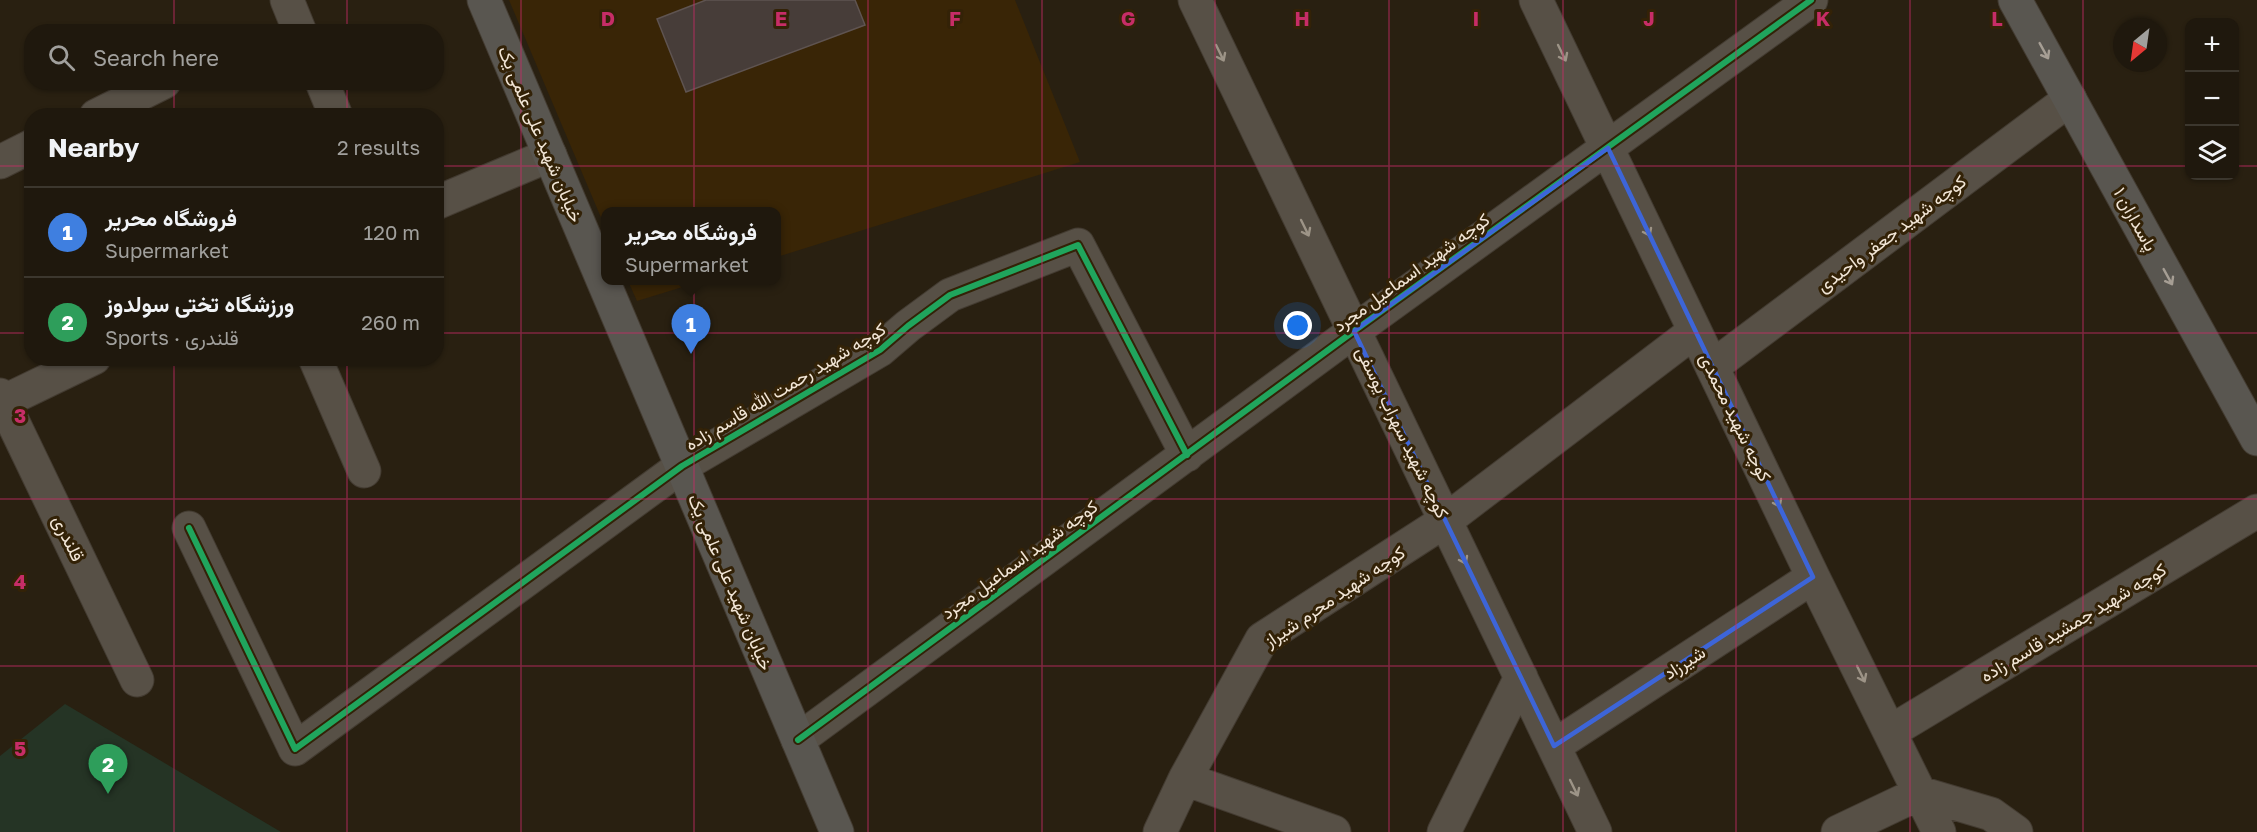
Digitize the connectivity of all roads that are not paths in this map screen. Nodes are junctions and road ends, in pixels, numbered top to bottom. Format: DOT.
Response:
graph roads {
  1 [pos="484,0"];
  2 [pos="1195,0"];
  3 [pos="1536,0"];
  4 [pos="1811,0"];
  5 [pos="2015,0"];
  6 [pos="148,90"];
  7 [pos="325,90"];
  8 [pos="2070,99"];
  9 [pos="112,108"];
  10 [pos="333,108"];
  11 [pos="1608,148"];
  12 [pos="24,150"];
  13 [pos="550,155"];
  14 [pos="0,162"];
  15 [pos="444,200"];
  16 [pos="601,275"];
  17 [pos="605,285"];
  18 [pos="1354,331"];
  19 [pos="1695,331"];
  20 [pos="75,366"];
  21 [pos="318,366"];
  22 [pos="1712,367"];
  23 [pos="1,398"];
  24 [pos="2257,437"];
  25 [pos="1187,455"];
  26 [pos="682,466"];
  27 [pos="364,471"];
  28 [pos="2257,511"];
  29 [pos="1445,521"];
  30 [pos="189,528"];
  31 [pos="1813,577"];
  32 [pos="1521,677"];
  33 [pos="137,680"];
  34 [pos="1890,732"];
  35 [pos="798,740"];
  36 [pos="1554,746"];
  37 [pos="1185,779"];
  38 [pos="1920,793"];
  39 [pos="837,832"];
  40 [pos="1160,832"];
  41 [pos="1334,832"];
  42 [pos="1444,832"];
  43 [pos="1595,832"];
  44 [pos="1838,832"];
  45 [pos="1939,832"];
  46 [pos="2016,832"];
  1 -- 13 [label="main road, خیابان شهید علی علمی یک"];
  2 -- 18 [label="street, کوچه شهید سهراب یوسفی, one-way"];
  3 -- 11 [label="street, کوچه شهید محمدی, one-way"];
  4 -- 11 [label="street, کوچه شهید اسماعیل مجرد"];
  5 -- 8 [label="main road, پاسداران ۱, one-way"];
  6 -- 9 [label="street"];
  7 -- 10 [label="street"];
  8 -- 22 [label="street, کوچه شهید جعفر واحیدی"];
  8 -- 24 [label="main road, پاسداران ۱, one-way"];
  11 -- 18 [label="street, کوچه شهید اسماعیل مجرد"];
  11 -- 19 [label="street, کوچه شهید محمدی, one-way"];
  12 -- 14 [label="street"];
  13 -- 15 [label="street"];
  13 -- 16 [label="main road, خیابان شهید علی علمی یک"];
  17 -- 26 [label="main road, خیابان شهید علی علمی یک"];
  18 -- 25 [label="street, کوچه شهید اسماعیل مجرد"];
  18 -- 29 [label="street, کوچه شهید سهراب یوسفی"];
  19 -- 22 [label="street, کوچه شهید محمدی"];
  19 -- 29 [label="street, کوچه شهید محرم شیراز"];
  20 -- 23 [label="street"];
  21 -- 27 [label="street"];
  22 -- 31 [label="street, کوچه شهید محمدی, one-way"];
  23 -- 33 [label="street, قلندری"];
  25 -- 26 [label="street, کوچه شهید رحمت الله قاسم زاده"];
  25 -- 35 [label="street, کوچه شهید اسماعیل مجرد"];
  26 -- 30 [label="street"];
  26 -- 35 [label="main road, خیابان شهید علی علمی یک"];
  28 -- 34 [label="street, کوچه شهید جمشید قاسم زاده"];
  29 -- 32 [label="street, کوچه شهید سهراب یوسفی, one-way"];
  29 -- 37 [label="street, کوچه شهید محرم شیراز"];
  31 -- 34 [label="street, کوچه شهید محمدی, one-way"];
  31 -- 36 [label="street, شیرزاد"];
  32 -- 36 [label="street, کوچه شهید سهراب یوسفی"];
  32 -- 42 [label="street"];
  34 -- 38 [label="street, کوچه شهید محمدی"];
  35 -- 39 [label="main road, خیابان شهید علی علمی یک"];
  36 -- 43 [label="street, کوچه شهید سهراب یوسفی, one-way"];
  37 -- 40 [label="street, کوچه شهید محرم شیراز"];
  37 -- 41 [label="street"];
  38 -- 44 [label="street"];
  38 -- 45 [label="street, کوچه شهید محمدی"];
  38 -- 46 [label="street"];
}
